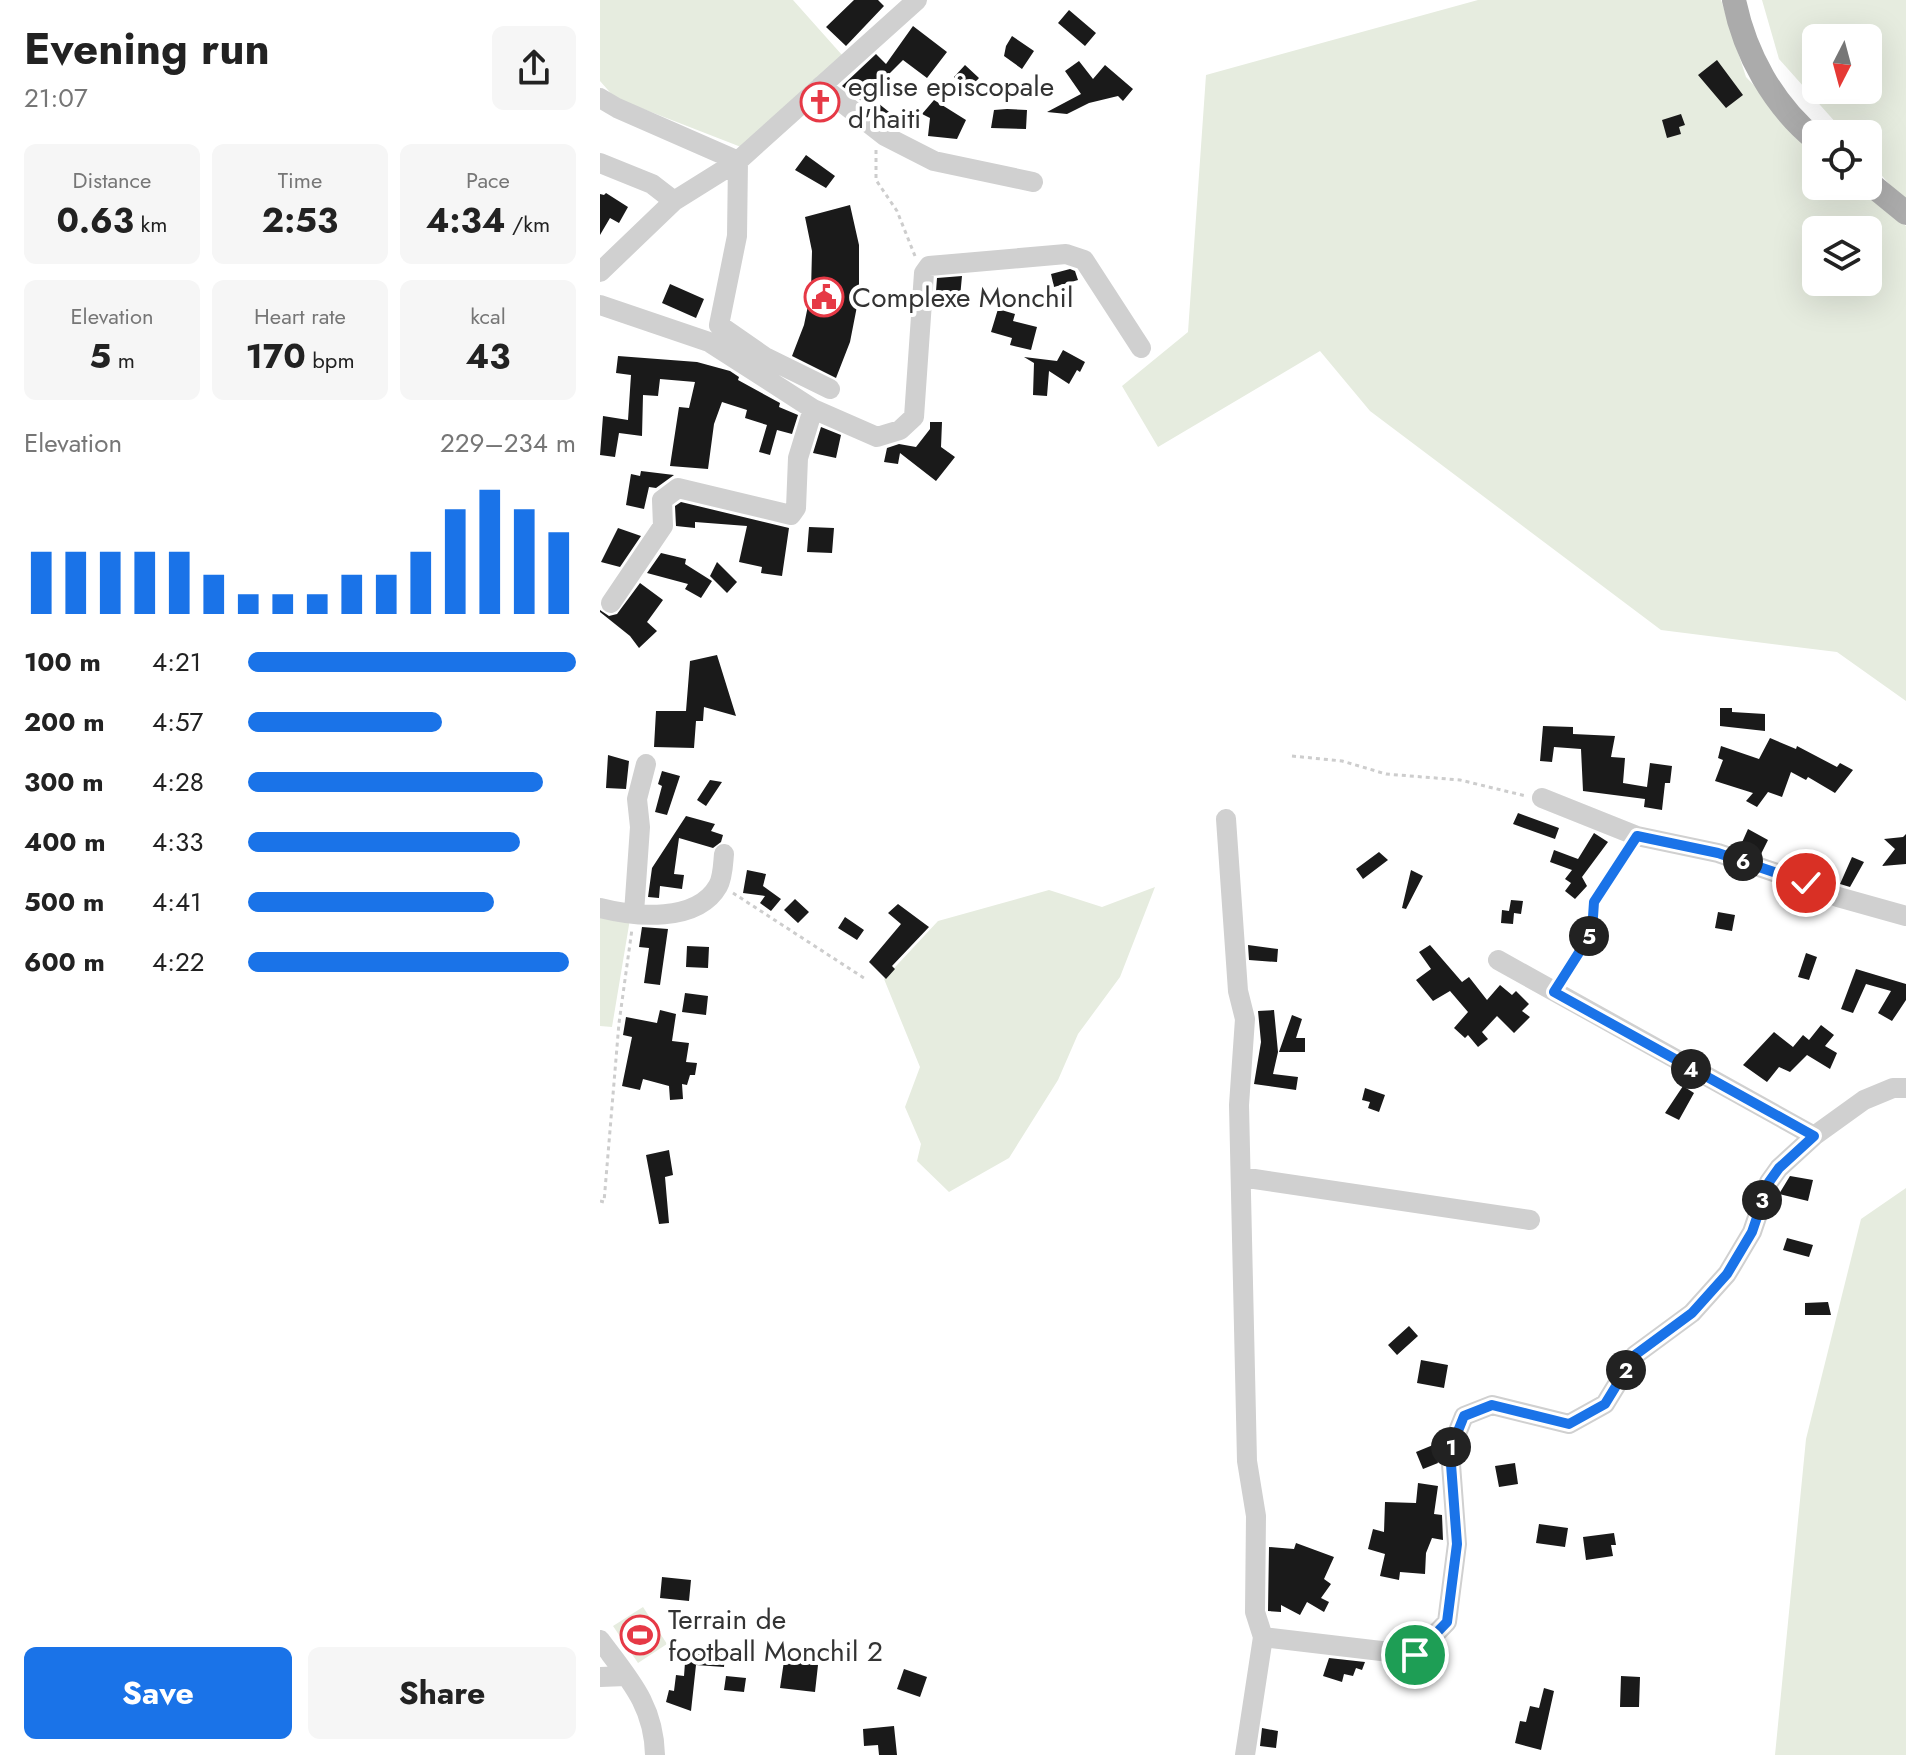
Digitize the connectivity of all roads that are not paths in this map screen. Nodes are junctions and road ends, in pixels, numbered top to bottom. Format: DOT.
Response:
graph roads {
  1 [pos="1734,0"];
  2 [pos="908,3"];
  3 [pos="821,86"];
  4 [pos="600,98"];
  5 [pos="1802,125"];
  6 [pos="738,161"];
  7 [pos="600,163"];
  8 [pos="1033,182"];
  9 [pos="1882,193"];
  10 [pos="674,201"];
  11 [pos="1906,213"];
  12 [pos="600,272"];
  13 [pos="600,305"];
  14 [pos="1141,348"];
  15 [pos="830,389"];
  16 [pos="813,409"];
  17 [pos="611,603"];
  18 [pos="646,764"];
  19 [pos="1542,798"];
  20 [pos="1226,819"];
  21 [pos="724,854"];
  22 [pos="600,908"];
  23 [pos="634,913"];
  24 [pos="1906,916"];
  25 [pos="1498,960"];
  26 [pos="1906,1088"];
  27 [pos="1814,1136"];
  28 [pos="1241,1177"];
  29 [pos="1530,1220"];
  30 [pos="1263,1637"];
  31 [pos="600,1640"];
  32 [pos="626,1676"];
  33 [pos="600,1677"];
  34 [pos="655,1755"];
  35 [pos="1245,1755"];
  1 -- 5 [label="main road"];
  2 -- 3 [label="street"];
  3 -- 6 [label="street"];
  3 -- 8 [label="street"];
  4 -- 6 [label="street"];
  6 -- 10 [label="street"];
  6 -- 15 [label="street"];
  7 -- 10 [label="street"];
  9 -- 11 [label="main road"];
  10 -- 12 [label="street"];
  13 -- 16 [label="street"];
  14 -- 16 [label="street"];
  16 -- 17 [label="street"];
  18 -- 23 [label="street"];
  19 -- 24 [label="street"];
  20 -- 28 [label="street"];
  21 -- 23 [label="street"];
  22 -- 23 [label="street"];
  25 -- 27 [label="street"];
  26 -- 27 [label="street"];
  27 -- 30 [label="street"];
  28 -- 29 [label="street"];
  28 -- 30 [label="street"];
  30 -- 35 [label="street"];
  31 -- 32 [label="street"];
  32 -- 33 [label="street"];
  32 -- 34 [label="street"];
}
